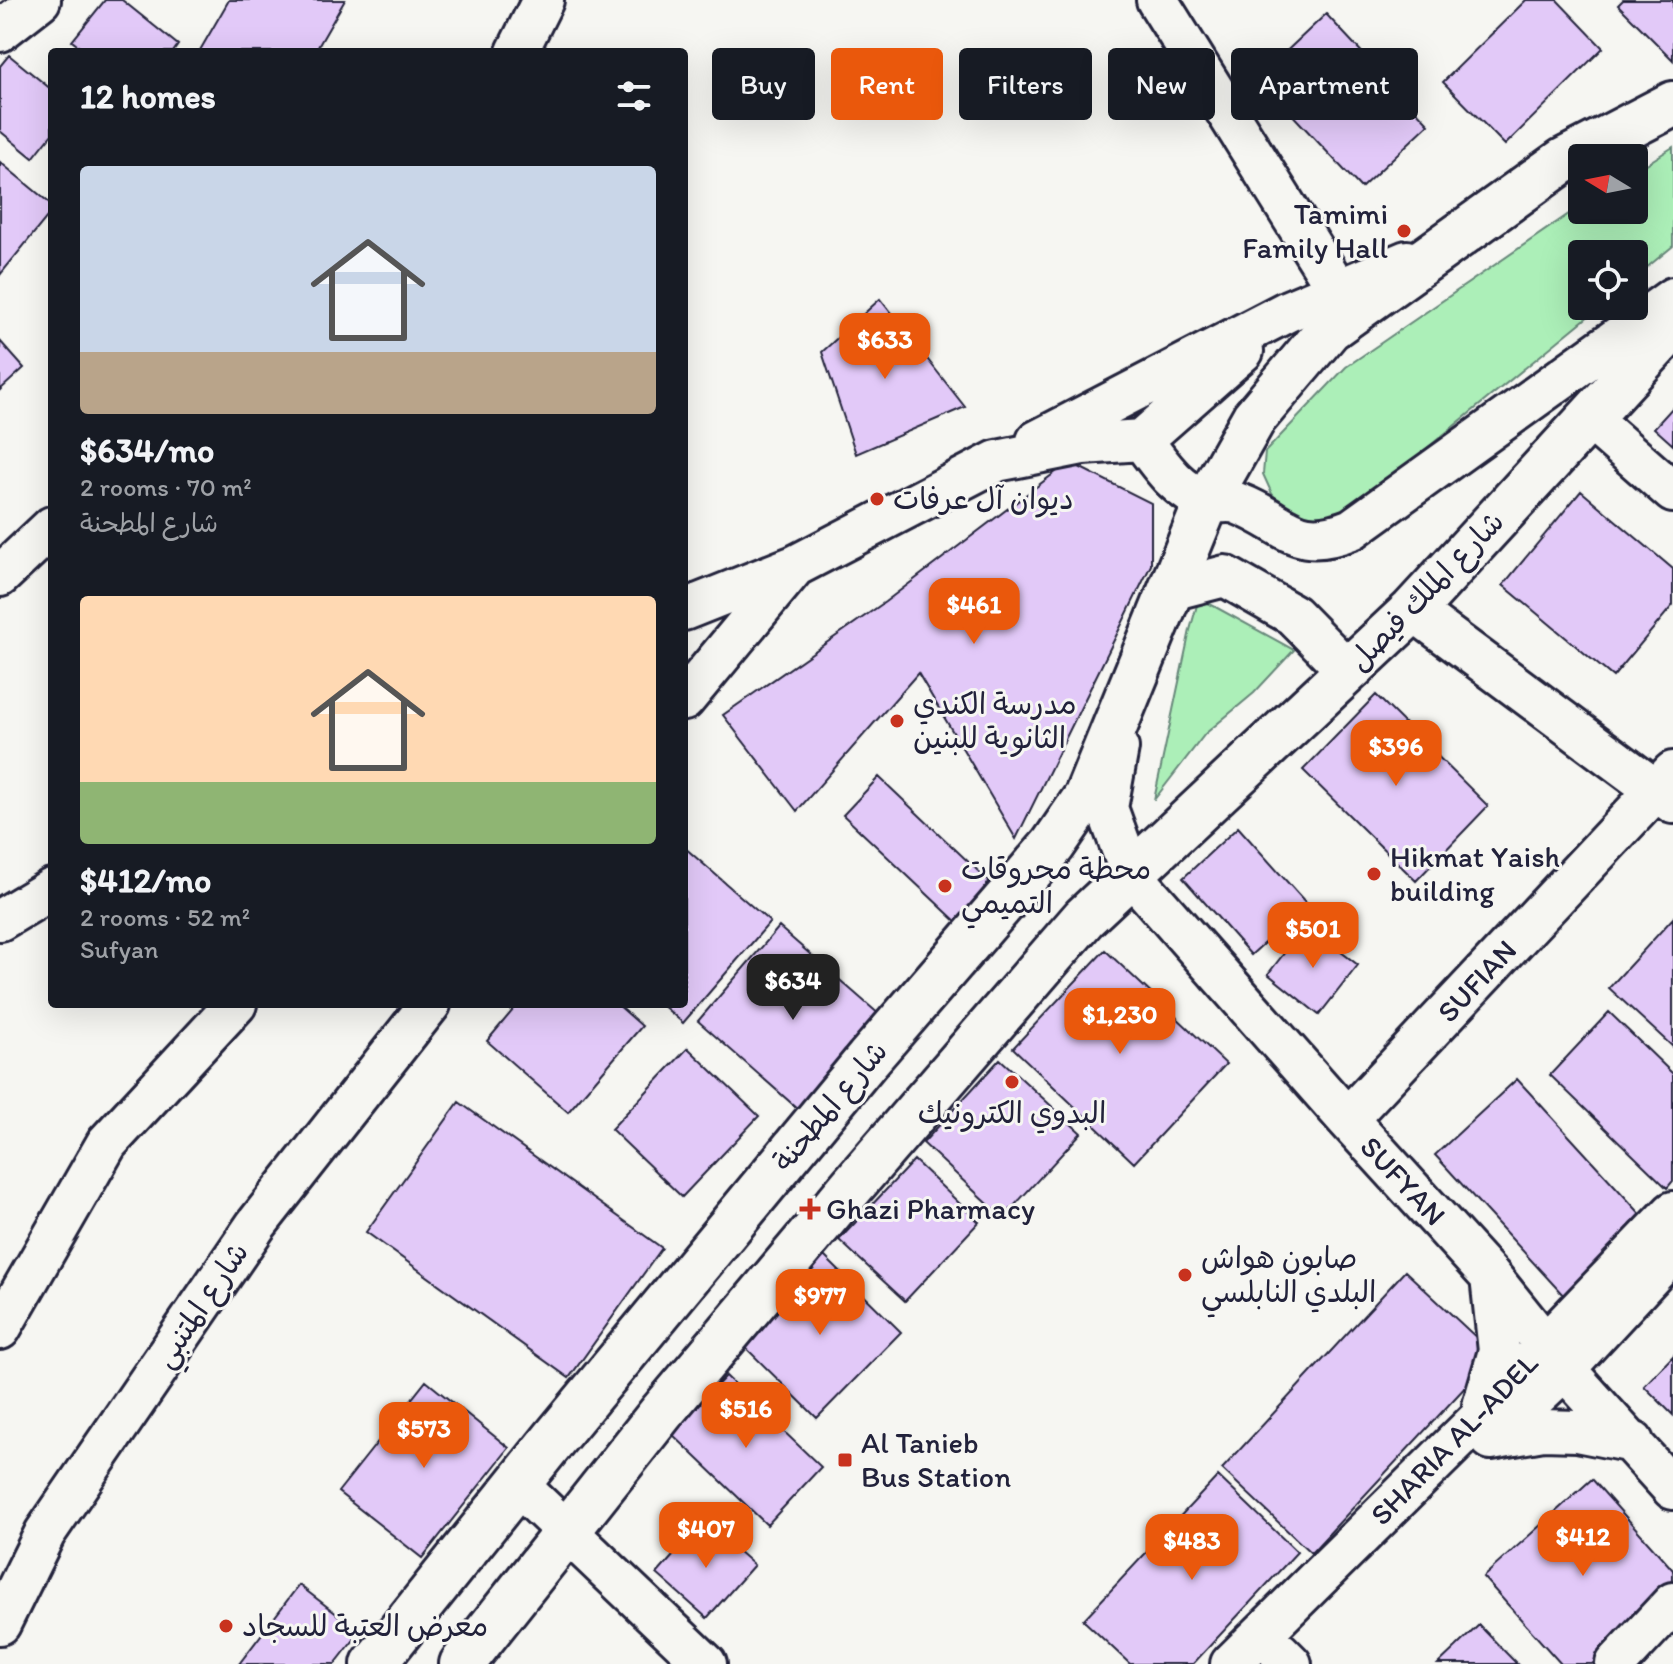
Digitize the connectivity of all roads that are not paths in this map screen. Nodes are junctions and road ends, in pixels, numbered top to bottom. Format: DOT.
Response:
graph roads {
  1 [pos="40,0"];
  2 [pos="543,0"];
  3 [pos="1157,0"];
  4 [pos="0,31"];
  5 [pos="519,48"];
  6 [pos="1673,104"];
  7 [pos="1449,243"];
  8 [pos="1338,290"];
  9 [pos="1673,298"];
  10 [pos="1288,311"];
  11 [pos="1673,327"];
  12 [pos="1590,419"];
  13 [pos="1142,440"];
  14 [pos="1673,492"];
  15 [pos="1207,501"];
  16 [pos="48,531"];
  17 [pos="795,566"];
  18 [pos="0,576"];
  19 [pos="1171,590"];
  20 [pos="688,608"];
  21 [pos="1413,610"];
  22 [pos="1348,671"];
  23 [pos="688,695"];
  24 [pos="1127,697"];
  25 [pos="1667,788"];
  26 [pos="1131,874"];
  27 [pos="48,891"];
  28 [pos="0,920"];
  29 [pos="232,1008"];
  30 [pos="427,1008"];
  31 [pos="1347,1119"];
  32 [pos="1673,1212"];
  33 [pos="1673,1252"];
  34 [pos="1491,1277"];
  35 [pos="0,1329"];
  36 [pos="1555,1357"];
  37 [pos="1485,1429"];
  38 [pos="1633,1442"];
  39 [pos="517,1484"];
  40 [pos="1673,1489"];
  41 [pos="567,1532"];
  42 [pos="1673,1603"];
  43 [pos="0,1624"];
  44 [pos="1279,1660"];
  45 [pos="374,1664"];
  46 [pos="462,1664"];
  47 [pos="706,1664"];
  48 [pos="1231,1664"];
  49 [pos="1616,1664"];
  1 -- 4 [label="street"];
  2 -- 5 [label="street"];
  3 -- 8 [label="street"];
  6 -- 7 [label="main road"];
  7 -- 8 [label="street"];
  7 -- 15 [label="main road"];
  8 -- 10 [label="street"];
  9 -- 15 [label="street"];
  10 -- 13 [label="street"];
  10 -- 17 [label="street"];
  11 -- 12 [label="main road, شارع الملك فيصل"];
  12 -- 14 [label="street"];
  12 -- 21 [label="main road, شارع الملك فيصل"];
  13 -- 15 [label="street"];
  13 -- 17 [label="street"];
  15 -- 19 [label="main road, شارع المطحنة"];
  16 -- 18 [label="street"];
  17 -- 20 [label="street"];
  17 -- 23 [label="street"];
  19 -- 22 [label="street"];
  19 -- 24 [label="main road, شارع المطحنة"];
  21 -- 22 [label="main road, شارع الملك فيصل"];
  21 -- 25 [label="street"];
  22 -- 26 [label="main road, شارع الملك فيصل"];
  24 -- 26 [label="street"];
  24 -- 39 [label="main road, شارع المطحنة"];
  25 -- 31 [label="street, SUFIAN"];
  26 -- 31 [label="street, SUFYAN"];
  26 -- 41 [label="main road"];
  27 -- 28 [label="street"];
  29 -- 35 [label="street"];
  30 -- 43 [label="street, شارع المتنبي"];
  31 -- 34 [label="street, SUFYAN"];
  32 -- 36 [label="street, SHARIA AL-ADEL"];
  33 -- 36 [label="street, SHARIA AL-ADEL"];
  34 -- 36 [label="street, SUFYAN"];
  34 -- 37 [label="street"];
  36 -- 37 [label="street, SHARIA AL-ADEL"];
  36 -- 38 [label="street, SUFYAN"];
  37 -- 38 [label="street"];
  37 -- 44 [label="street, SHARIA AL-ADEL"];
  37 -- 48 [label="street, SHARIA AL-ADEL"];
  38 -- 40 [label="street, SUFYAN"];
  39 -- 41 [label="street"];
  39 -- 45 [label="main road, شارع المطحنة"];
  41 -- 46 [label="main road"];
  41 -- 47 [label="street"];
  42 -- 49 [label="street"];
}
